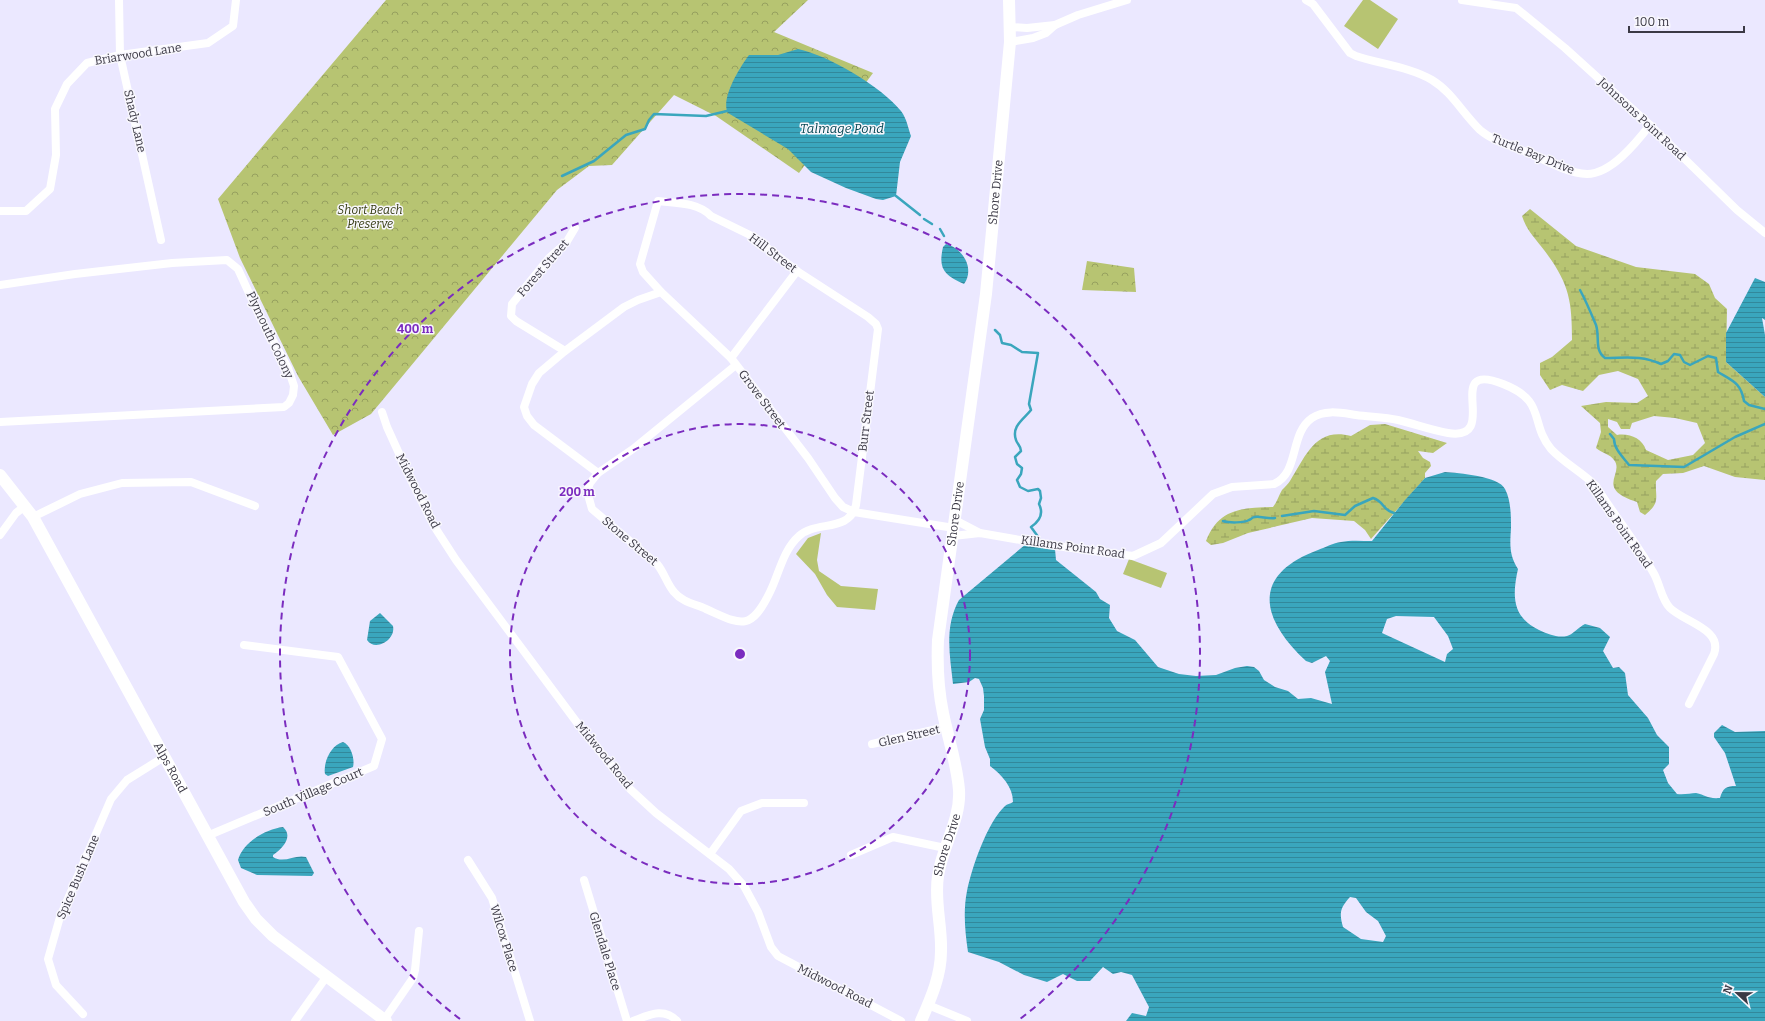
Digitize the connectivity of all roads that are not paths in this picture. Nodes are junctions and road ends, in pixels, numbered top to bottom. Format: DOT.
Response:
graph roads {
  1 [pos="120,0"];
  2 [pos="236,0"];
  3 [pos="1009,0"];
  4 [pos="1127,0"];
  5 [pos="1306,0"];
  6 [pos="1462,0"];
  7 [pos="1055,25"];
  8 [pos="1010,27"];
  9 [pos="1010,42"];
  10 [pos="120,55"];
  11 [pos="1650,125"];
  12 [pos="658,201"];
  13 [pos="0,211"];
  14 [pos="575,228"];
  15 [pos="1765,233"];
  16 [pos="161,240"];
  17 [pos="797,271"];
  18 [pos="0,285"];
  19 [pos="661,292"];
  20 [pos="878,329"];
  21 [pos="565,351"];
  22 [pos="734,362"];
  23 [pos="382,412"];
  24 [pos="0,422"];
  25 [pos="598,473"];
  26 [pos="0,475"];
  27 [pos="25,506"];
  28 [pos="255,506"];
  29 [pos="854,512"];
  30 [pos="33,517"];
  31 [pos="954,528"];
  32 [pos="980,533"];
  33 [pos="0,535"];
  34 [pos="244,645"];
  35 [pos="1689,704"];
  36 [pos="946,727"];
  37 [pos="872,744"];
  38 [pos="164,756"];
  39 [pos="804,803"];
  40 [pos="207,836"];
  41 [pos="945,848"];
  42 [pos="710,854"];
  43 [pos="851,855"];
  44 [pos="468,860"];
  45 [pos="584,880"];
  46 [pos="419,931"];
  47 [pos="327,976"];
  48 [pos="928,1005"];
  49 [pos="84,1014"];
  50 [pos="385,1020"];
  51 [pos="295,1021"];
  52 [pos="530,1021"];
  53 [pos="627,1021"];
  54 [pos="633,1021"];
  55 [pos="677,1021"];
  56 [pos="901,1021"];
  57 [pos="921,1021"];
  58 [pos="967,1021"];
  1 -- 10 [label="street, Shady Lane"];
  2 -- 10 [label="street, Briarwood Lane"];
  3 -- 8 [label="main road, Shore Drive"];
  4 -- 7 [label="street"];
  5 -- 11 [label="street, Turtle Bay Drive"];
  6 -- 11 [label="street, Johnsons Point Road"];
  7 -- 8 [label="street"];
  7 -- 9 [label="street"];
  8 -- 9 [label="main road, Shore Drive"];
  9 -- 31 [label="main road, Shore Drive"];
  10 -- 13 [label="street, Briarwood Lane"];
  10 -- 16 [label="street, Shady Lane"];
  11 -- 15 [label="street, Johnsons Point Road"];
  12 -- 17 [label="street, Hill Street"];
  12 -- 19 [label="street, Grove Street"];
  14 -- 21 [label="street, Forest Street"];
  17 -- 20 [label="street, Hill Street"];
  17 -- 22 [label="street, Stone Street"];
  18 -- 24 [label="street, Plymouth Colony"];
  19 -- 21 [label="street"];
  19 -- 22 [label="street, Grove Street"];
  20 -- 29 [label="street, Burr Street"];
  21 -- 25 [label="street"];
  22 -- 25 [label="street, Stone Street"];
  22 -- 29 [label="street, Grove Street"];
  23 -- 42 [label="street, Midwood Road"];
  25 -- 29 [label="street, Stone Street"];
  26 -- 27 [label="main road, Alps Road"];
  27 -- 30 [label="main road, Alps Road"];
  27 -- 33 [label="street"];
  28 -- 30 [label="street"];
  29 -- 31 [label="street, Grove Street"];
  30 -- 38 [label="main road, Alps Road"];
  31 -- 32 [label="street, Killams Point Road"];
  31 -- 32 [label="street, Killams Point Road"];
  31 -- 36 [label="main road, Shore Drive"];
  32 -- 35 [label="street, Killams Point Road"];
  34 -- 40 [label="street, South Village Court"];
  36 -- 37 [label="street, Glen Street"];
  36 -- 41 [label="main road, Shore Drive"];
  38 -- 40 [label="main road, Alps Road"];
  38 -- 49 [label="street, Spice Bush Lane"];
  39 -- 42 [label="street"];
  40 -- 47 [label="main road, Alps Road"];
  41 -- 43 [label="street"];
  41 -- 48 [label="main road, Shore Drive"];
  42 -- 56 [label="street, Midwood Road"];
  44 -- 52 [label="street, Wilcox Place"];
  45 -- 53 [label="street, Glendale Place"];
  46 -- 50 [label="street"];
  47 -- 50 [label="main road, Alps Road"];
  47 -- 51 [label="street"];
  48 -- 57 [label="main road, Shore Drive"];
  48 -- 58 [label="street"];
  54 -- 55 [label="street"];
}
